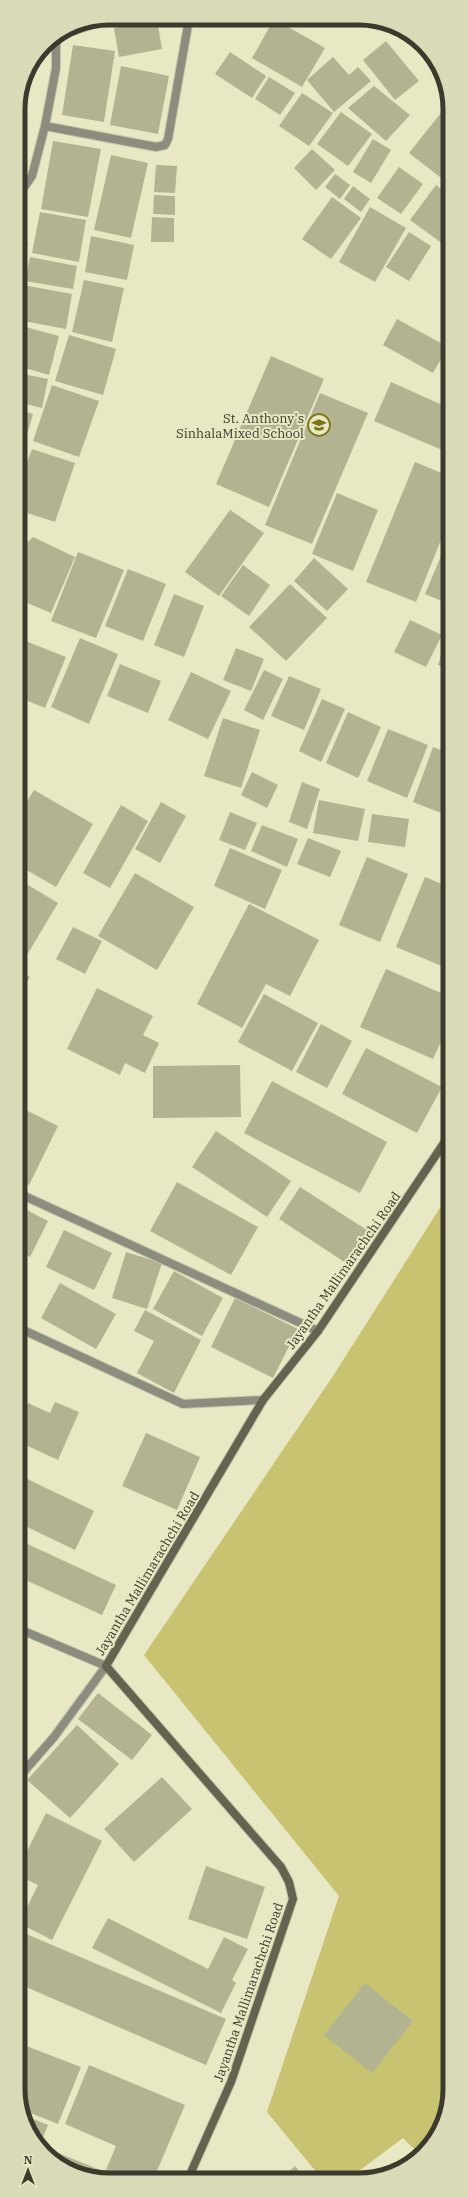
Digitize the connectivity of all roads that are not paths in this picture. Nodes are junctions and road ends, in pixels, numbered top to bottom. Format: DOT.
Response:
graph roads {
  1 [pos="188,25"];
  2 [pos="56,44"];
  3 [pos="45,126"];
  4 [pos="25,186"];
  5 [pos="443,1144"];
  6 [pos="25,1196"];
  7 [pos="25,1331"];
  8 [pos="318,1331"];
  9 [pos="263,1400"];
  10 [pos="25,1632"];
  11 [pos="106,1666"];
  12 [pos="25,1770"];
  13 [pos="191,2173"];
  1 -- 3 [label="street"];
  2 -- 3 [label="street"];
  3 -- 4 [label="street"];
  5 -- 8 [label="street, Jayantha Mallimarachchi Road"];
  6 -- 8 [label="street"];
  7 -- 9 [label="street"];
  8 -- 9 [label="street, Jayantha Mallimarachchi Road"];
  9 -- 11 [label="street, Jayantha Mallimarachchi Road"];
  10 -- 11 [label="street"];
  11 -- 12 [label="street"];
  11 -- 13 [label="street, Jayantha Mallimarachchi Road"];
}
